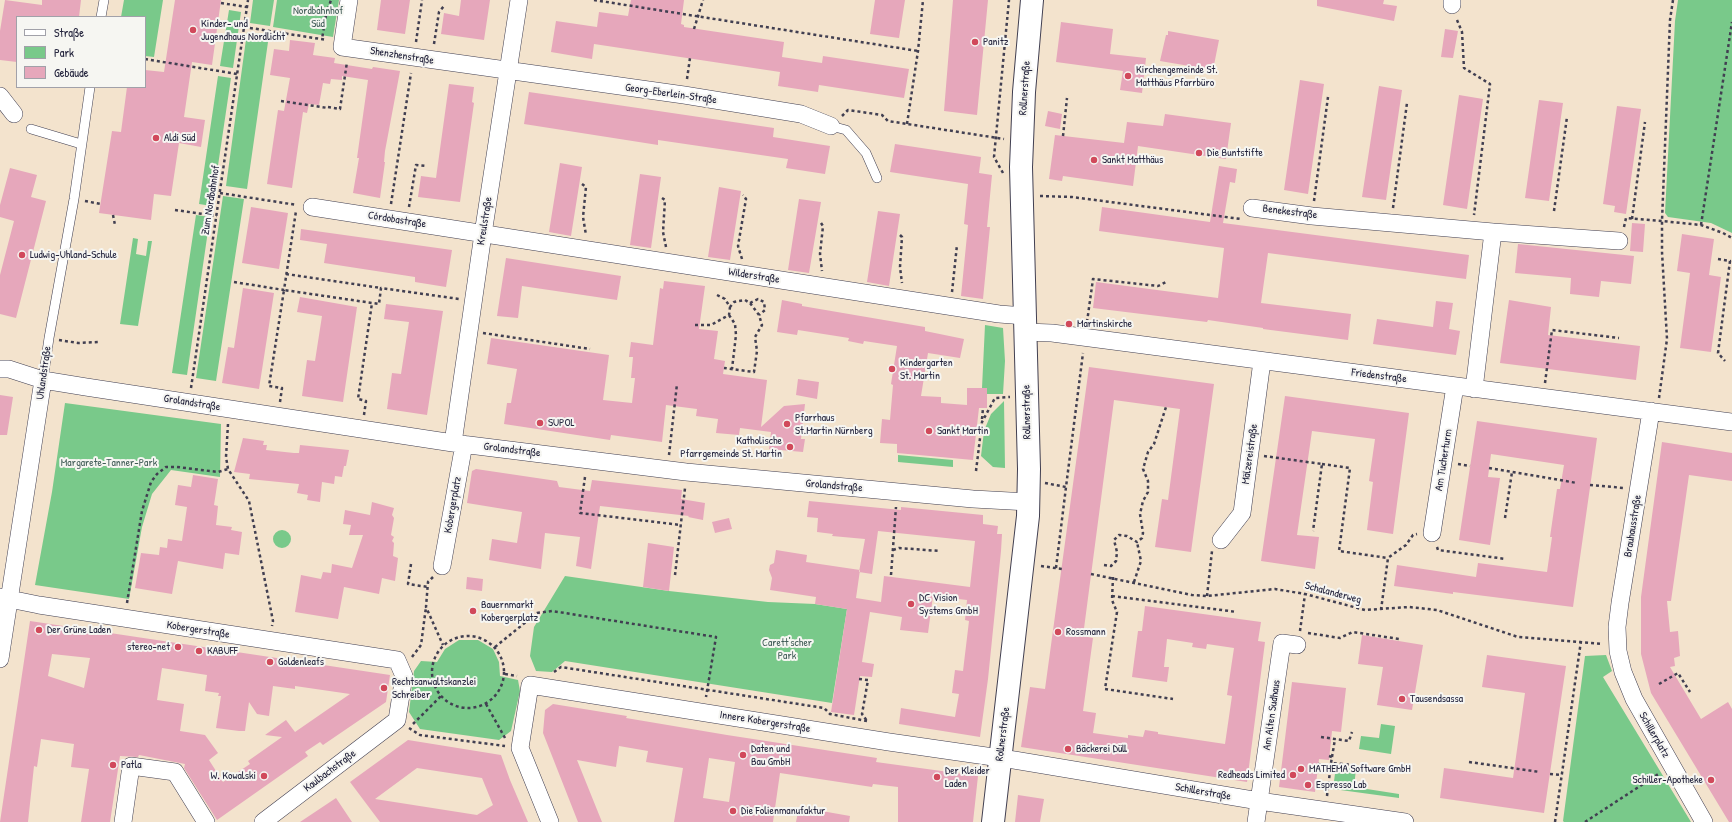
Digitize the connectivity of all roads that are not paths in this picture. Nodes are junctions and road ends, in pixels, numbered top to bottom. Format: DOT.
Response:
graph roads {
  1 [pos="104,0"];
  2 [pos="349,0"];
  3 [pos="519,0"];
  4 [pos="1032,0"];
  5 [pos="101,16"];
  6 [pos="509,70"];
  7 [pos="90,88"];
  8 [pos="0,96"];
  9 [pos="14,114"];
  10 [pos="831,126"];
  11 [pos="31,129"];
  12 [pos="81,144"];
  13 [pos="876,178"];
  14 [pos="304,206"];
  15 [pos="1252,208"];
  16 [pos="1493,232"];
  17 [pos="483,234"];
  18 [pos="1619,241"];
  19 [pos="1025,324"];
  20 [pos="1262,361"];
  21 [pos="0,369"];
  22 [pos="43,380"];
  23 [pos="1455,386"];
  24 [pos="1474,389"];
  25 [pos="1654,412"];
  26 [pos="1732,422"];
  27 [pos="458,444"];
  28 [pos="1029,492"];
  29 [pos="1432,533"];
  30 [pos="1220,540"];
  31 [pos="442,566"];
  32 [pos="5,598"];
  33 [pos="1617,642"];
  34 [pos="1297,645"];
  35 [pos="0,659"];
  36 [pos="403,724"];
  37 [pos="1000,758"];
  38 [pos="1259,801"];
  39 [pos="123,822"];
  40 [pos="206,822"];
  41 [pos="264,822"];
  42 [pos="550,822"];
  43 [pos="992,822"];
  44 [pos="1256,822"];
  45 [pos="1405,822"];
  46 [pos="1704,822"];
  1 -- 5 [label="lane"];
  2 -- 6 [label="street, Shenzhenstraße"];
  3 -- 6 [label="street, Kreulstraße"];
  4 -- 19 [label="street, Rollnerstraße"];
  6 -- 10 [label="street, Georg-Eberlein-Straße"];
  6 -- 17 [label="street, Kreulstraße"];
  7 -- 12 [label="lane, Uhlandstraße"];
  8 -- 9 [label="street"];
  10 -- 13 [label="lane"];
  11 -- 12 [label="lane"];
  12 -- 22 [label="lane, Uhlandstraße"];
  14 -- 17 [label="street, Córdobastraße"];
  15 -- 16 [label="street, Benekestraße"];
  16 -- 18 [label="street, Benekestraße"];
  16 -- 24 [label="street"];
  17 -- 19 [label="street, Wilderstraße"];
  17 -- 27 [label="street, Kreulstraße"];
  19 -- 20 [label="street, Friedenstraße"];
  19 -- 28 [label="street, Rollnerstraße"];
  20 -- 23 [label="street, Friedenstraße"];
  20 -- 30 [label="street, Mälzereistraße"];
  21 -- 22 [label="street, Grolandstraße"];
  22 -- 27 [label="street, Grolandstraße"];
  22 -- 32 [label="street, Uhlandstraße"];
  23 -- 24 [label="street, Friedenstraße"];
  23 -- 29 [label="street, Am Tucherturm"];
  24 -- 25 [label="street, Friedenstraße"];
  25 -- 26 [label="street, Friedenstraße"];
  25 -- 33 [label="street, Brauhausstraße"];
  27 -- 28 [label="street, Grolandstraße"];
  27 -- 31 [label="street, Kobergerplatz"];
  28 -- 37 [label="street, Rollnerstraße"];
  32 -- 35 [label="street, Uhlandstraße"];
  32 -- 36 [label="street, Kobergerstraße"];
  33 -- 46 [label="street, Schillerplatz"];
  34 -- 38 [label="street, Am Alten Sudhaus"];
  36 -- 41 [label="street, Kaulbachstraße"];
  37 -- 38 [label="street, Schillerstraße"];
  37 -- 42 [label="street, Innere Kobergerstraße"];
  37 -- 43 [label="street, Rollnerstraße"];
  38 -- 44 [label="street"];
  38 -- 45 [label="street, Schillerstraße"];
  39 -- 40 [label="street"];
}
